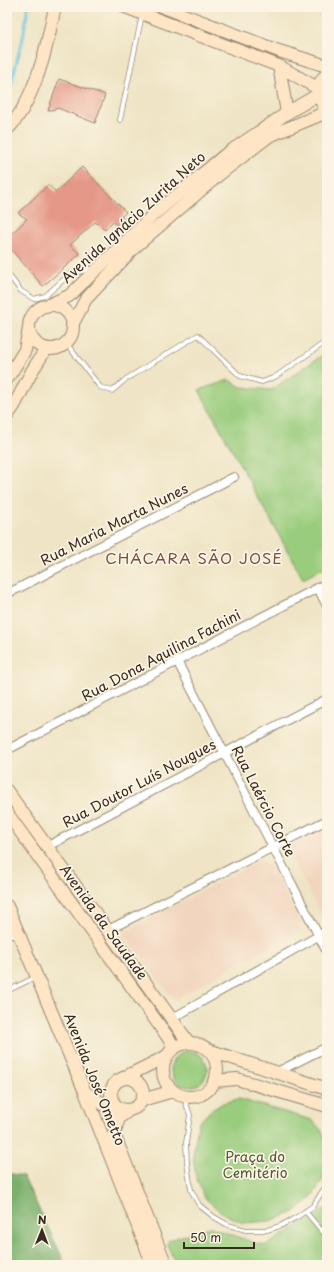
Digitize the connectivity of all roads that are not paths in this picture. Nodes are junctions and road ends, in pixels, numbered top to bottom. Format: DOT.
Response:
graph roads {
  1 [pos="55,7"];
  2 [pos="125,7"];
  3 [pos="162,7"];
  4 [pos="142,13"];
  5 [pos="279,66"];
  6 [pos="327,66"];
  7 [pos="327,74"];
  8 [pos="319,92"];
  9 [pos="327,110"];
  10 [pos="287,114"];
  11 [pos="120,120"];
  12 [pos="7,129"];
  13 [pos="7,217"];
  14 [pos="7,224"];
  15 [pos="99,268"];
  16 [pos="7,273"];
  17 [pos="46,306"];
  18 [pos="72,325"];
  19 [pos="29,327"];
  20 [pos="327,341"];
  21 [pos="66,343"];
  22 [pos="46,348"];
  23 [pos="7,379"];
  24 [pos="7,416"];
  25 [pos="234,477"];
  26 [pos="327,583"];
  27 [pos="318,588"];
  28 [pos="7,594"];
  29 [pos="327,606"];
  30 [pos="177,661"];
  31 [pos="327,699"];
  32 [pos="7,750"];
  33 [pos="224,753"];
  34 [pos="7,791"];
  35 [pos="7,813"];
  36 [pos="327,820"];
  37 [pos="48,846"];
  38 [pos="273,846"];
  39 [pos="7,906"];
  40 [pos="108,930"];
  41 [pos="327,931"];
  42 [pos="7,932"];
  43 [pos="318,935"];
  44 [pos="20,937"];
  45 [pos="327,952"];
  46 [pos="38,977"];
  47 [pos="7,991"];
  48 [pos="171,1019"];
  49 [pos="189,1043"];
  50 [pos="327,1047"];
  51 [pos="208,1050"];
  52 [pos="170,1052"];
  53 [pos="275,1073"];
  54 [pos="214,1081"];
  55 [pos="117,1082"];
  56 [pos="327,1089"];
  57 [pos="85,1092"];
  58 [pos="178,1093"];
  59 [pos="142,1100"];
  60 [pos="103,1104"];
  61 [pos="327,1106"];
  62 [pos="129,1110"];
  63 [pos="92,1111"];
  64 [pos="119,1118"];
  65 [pos="327,1184"];
  66 [pos="305,1211"];
  67 [pos="327,1237"];
  68 [pos="153,1265"];
  69 [pos="166,1265"];
  1 -- 12 [label="street"];
  2 -- 4 [label="street"];
  3 -- 6 [label="street"];
  4 -- 5 [label="street"];
  4 -- 11 [label="lane"];
  5 -- 8 [label="street"];
  5 -- 10 [label="street"];
  7 -- 8 [label="street"];
  8 -- 9 [label="street"];
  8 -- 10 [label="street, Avenida Ignácio Zurita Neto"];
  9 -- 18 [label="street, Avenida Ignácio Zurita Neto"];
  10 -- 15 [label="street, Avenida Ignácio Zurita Neto"];
  13 -- 14 [label="lane"];
  15 -- 16 [label="lane"];
  15 -- 17 [label="street, Avenida Ignácio Zurita Neto"];
  17 -- 18 [label="street"];
  17 -- 19 [label="street"];
  18 -- 21 [label="street"];
  19 -- 22 [label="street"];
  19 -- 23 [label="street"];
  20 -- 21 [label="lane"];
  21 -- 22 [label="street"];
  22 -- 24 [label="street"];
  25 -- 28 [label="street, Rua Maria Marta Nunes"];
  26 -- 27 [label="street, Rua Dona Aquilina Fachini"];
  27 -- 29 [label="street"];
  27 -- 30 [label="street, Rua Dona Aquilina Fachini"];
  30 -- 32 [label="street, Rua Dona Aquilina Fachini"];
  30 -- 33 [label="street, Rua Laércio Corte"];
  31 -- 33 [label="street, Rua Doutor Luís Nougues"];
  33 -- 37 [label="street, Rua Doutor Luís Nougues"];
  33 -- 38 [label="street, Rua Laércio Corte"];
  34 -- 37 [label="street, Avenida da Saudade"];
  35 -- 52 [label="street, Avenida da Saudade"];
  36 -- 38 [label="street"];
  37 -- 40 [label="street, Avenida da Saudade"];
  38 -- 40 [label="street"];
  38 -- 43 [label="street, Rua Laércio Corte"];
  39 -- 44 [label="street, Avenida José Ometto"];
  40 -- 48 [label="street, Avenida da Saudade"];
  41 -- 43 [label="street"];
  42 -- 44 [label="street"];
  43 -- 45 [label="street, Rua Laércio Corte"];
  43 -- 48 [label="street"];
  44 -- 46 [label="street, Avenida José Ometto"];
  46 -- 47 [label="lane"];
  46 -- 57 [label="street, Avenida José Ometto"];
  48 -- 49 [label="street, Avenida da Saudade"];
  49 -- 51 [label="street"];
  49 -- 52 [label="street"];
  50 -- 53 [label="street"];
  51 -- 53 [label="street"];
  51 -- 54 [label="street"];
  52 -- 55 [label="street"];
  52 -- 58 [label="street"];
  53 -- 56 [label="street"];
  54 -- 58 [label="street"];
  54 -- 61 [label="street"];
  55 -- 59 [label="street"];
  55 -- 60 [label="street"];
  55 -- 62 [label="street"];
  57 -- 60 [label="street"];
  57 -- 63 [label="street, Avenida José Ometto"];
  58 -- 59 [label="street"];
  58 -- 66 [label="lane"];
  59 -- 62 [label="street"];
  60 -- 63 [label="street"];
  60 -- 64 [label="street"];
  62 -- 64 [label="street, Avenida José Ometto"];
  63 -- 68 [label="street, Avenida José Ometto"];
  64 -- 69 [label="street, Avenida José Ometto"];
  65 -- 66 [label="lane"];
  66 -- 67 [label="lane"];
}
